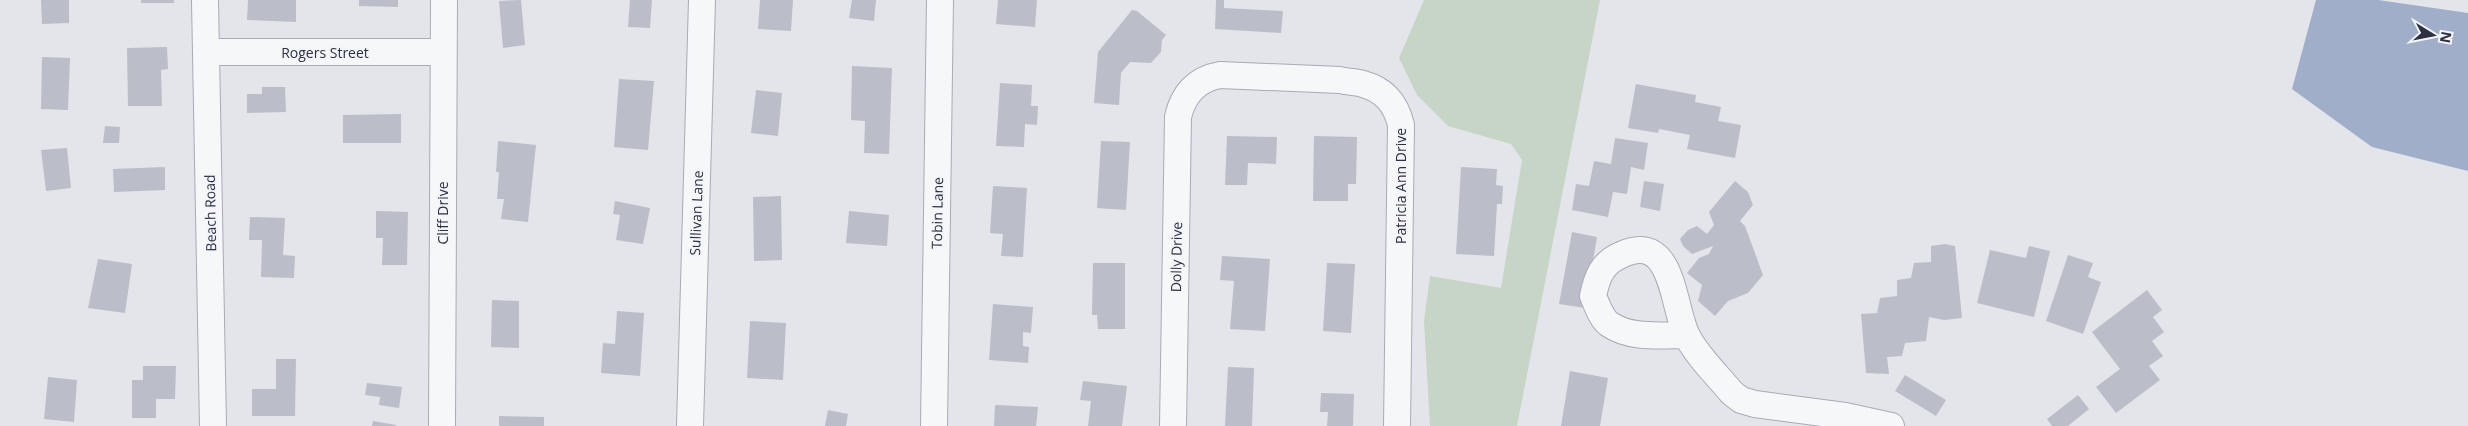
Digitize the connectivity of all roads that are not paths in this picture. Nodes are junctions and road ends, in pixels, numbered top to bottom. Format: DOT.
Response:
graph roads {
  1 [pos="205,0"];
  2 [pos="444,0"];
  3 [pos="702,0"];
  4 [pos="940,0"];
  5 [pos="207,52"];
  6 [pos="443,52"];
  7 [pos="1189,91"];
  8 [pos="1686,335"];
  9 [pos="212,426"];
  10 [pos="442,426"];
  11 [pos="690,426"];
  12 [pos="934,426"];
  13 [pos="1173,426"];
  14 [pos="1397,426"];
  15 [pos="1891,426"];
  1 -- 5 [label="street, Beach Road"];
  2 -- 6 [label="street, Cliff Drive"];
  3 -- 11 [label="street, Sullivan Lane"];
  4 -- 12 [label="street, Tobin Lane"];
  5 -- 6 [label="street, Rogers Street"];
  5 -- 9 [label="street, Beach Road"];
  6 -- 10 [label="street, Cliff Drive"];
  7 -- 13 [label="street, Dolly Drive"];
  7 -- 14 [label="street, Patricia Ann Drive"];
  8 -- 15 [label="street"];
}
